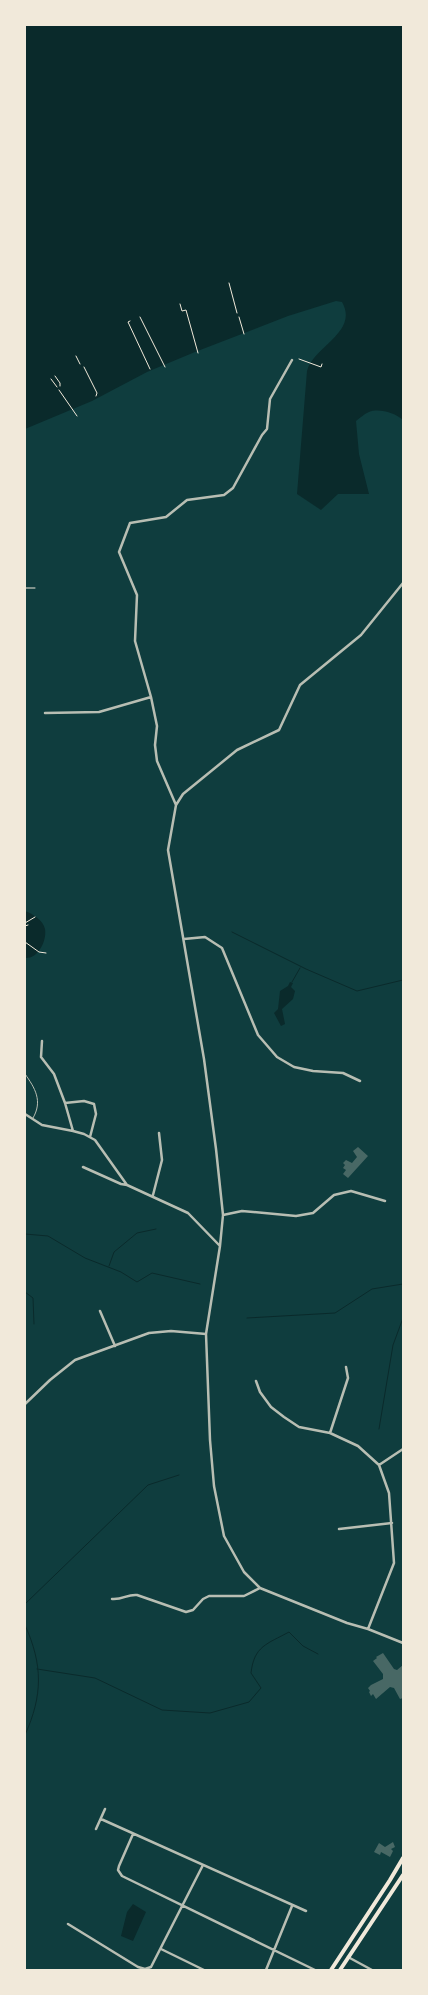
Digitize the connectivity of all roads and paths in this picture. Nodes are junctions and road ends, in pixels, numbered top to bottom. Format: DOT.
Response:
graph roads {
  1 [pos="229,283"];
  2 [pos="180,304"];
  3 [pos="186,306"];
  4 [pos="181,308"];
  5 [pos="238,313"];
  6 [pos="140,317"];
  7 [pos="239,317"];
  8 [pos="130,321"];
  9 [pos="244,334"];
  10 [pos="198,353"];
  11 [pos="76,356"];
  12 [pos="300,359"];
  13 [pos="292,360"];
  14 [pos="80,364"];
  15 [pos="322,364"];
  16 [pos="84,367"];
  17 [pos="165,367"];
  18 [pos="150,369"];
  19 [pos="55,376"];
  20 [pos="51,379"];
  21 [pos="59,390"];
  22 [pos="96,396"];
  23 [pos="78,416"];
  24 [pos="403,583"];
  25 [pos="25,588"];
  26 [pos="35,588"];
  27 [pos="151,698"];
  28 [pos="45,713"];
  29 [pos="176,805"];
  30 [pos="35,917"];
  31 [pos="25,923"];
  32 [pos="28,925"];
  33 [pos="25,926"];
  34 [pos="184,939"];
  35 [pos="25,942"];
  36 [pos="46,953"];
  37 [pos="42,1041"];
  38 [pos="25,1074"];
  39 [pos="360,1081"];
  40 [pos="65,1102"];
  41 [pos="25,1114"];
  42 [pos="33,1119"];
  43 [pos="73,1131"];
  44 [pos="159,1133"];
  45 [pos="90,1137"];
  46 [pos="83,1167"];
  47 [pos="127,1185"];
  48 [pos="153,1195"];
  49 [pos="385,1201"];
  50 [pos="223,1215"];
  51 [pos="220,1246"];
  52 [pos="100,1311"];
  53 [pos="206,1334"];
  54 [pos="114,1346"];
  55 [pos="346,1367"];
  56 [pos="256,1381"];
  57 [pos="25,1404"];
  58 [pos="330,1433"];
  59 [pos="403,1449"];
  60 [pos="379,1465"];
  61 [pos="392,1523"];
  62 [pos="339,1529"];
  63 [pos="260,1588"];
  64 [pos="112,1599"];
  65 [pos="368,1629"];
  66 [pos="403,1643"];
  67 [pos="105,1809"];
  68 [pos="100,1819"];
  69 [pos="96,1829"];
  70 [pos="133,1834"];
  71 [pos="403,1858"];
  72 [pos="203,1865"];
  73 [pos="395,1872"];
  74 [pos="403,1875"];
  75 [pos="182,1906"];
  76 [pos="292,1906"];
  77 [pos="306,1911"];
  78 [pos="68,1924"];
  79 [pos="161,1948"];
  80 [pos="275,1951"];
  81 [pos="348,1957"];
  82 [pos="204,1970"];
  83 [pos="266,1970"];
  84 [pos="315,1970"];
  85 [pos="331,1970"];
  86 [pos="340,1970"];
  87 [pos="372,1970"];
  1 -- 5 [label="path"];
  2 -- 4 [label="path"];
  3 -- 4 [label="path"];
  4 -- 10 [label="path"];
  6 -- 17 [label="path"];
  7 -- 9 [label="path"];
  8 -- 18 [label="path"];
  11 -- 14 [label="path"];
  12 -- 15 [label="path"];
  13 -- 27 [label="street"];
  16 -- 22 [label="path"];
  19 -- 20 [label="path"];
  21 -- 23 [label="path"];
  24 -- 29 [label="street"];
  25 -- 26 [label="path"];
  27 -- 28 [label="street"];
  27 -- 29 [label="street"];
  29 -- 34 [label="street"];
  30 -- 31 [label="path"];
  32 -- 33 [label="path"];
  34 -- 39 [label="street"];
  34 -- 50 [label="street"];
  35 -- 36 [label="path"];
  37 -- 40 [label="street"];
  38 -- 42 [label="lane"];
  40 -- 43 [label="street"];
  40 -- 45 [label="street"];
  41 -- 42 [label="street"];
  42 -- 43 [label="street"];
  43 -- 45 [label="street"];
  44 -- 48 [label="street"];
  45 -- 47 [label="street"];
  46 -- 47 [label="street"];
  47 -- 48 [label="street"];
  48 -- 51 [label="street"];
  49 -- 50 [label="street"];
  50 -- 51 [label="street"];
  51 -- 53 [label="street"];
  52 -- 54 [label="street"];
  53 -- 54 [label="street"];
  53 -- 63 [label="street"];
  54 -- 57 [label="street"];
  55 -- 58 [label="street"];
  56 -- 58 [label="street"];
  58 -- 60 [label="street"];
  59 -- 60 [label="street"];
  60 -- 61 [label="street"];
  61 -- 62 [label="street"];
  61 -- 65 [label="street"];
  63 -- 64 [label="street"];
  63 -- 65 [label="street"];
  65 -- 66 [label="street"];
  67 -- 68 [label="street"];
  68 -- 69 [label="street"];
  68 -- 70 [label="street"];
  70 -- 72 [label="street"];
  70 -- 75 [label="street"];
  71 -- 73 [label="main road"];
  72 -- 75 [label="street"];
  72 -- 76 [label="street"];
  73 -- 74 [label="main road"];
  73 -- 85 [label="main road"];
  74 -- 81 [label="main road"];
  75 -- 79 [label="street"];
  75 -- 80 [label="street"];
  76 -- 77 [label="street"];
  76 -- 80 [label="street"];
  78 -- 79 [label="street"];
  79 -- 82 [label="street"];
  80 -- 83 [label="street"];
  80 -- 84 [label="street"];
  81 -- 86 [label="main road"];
  81 -- 87 [label="street"];
}
